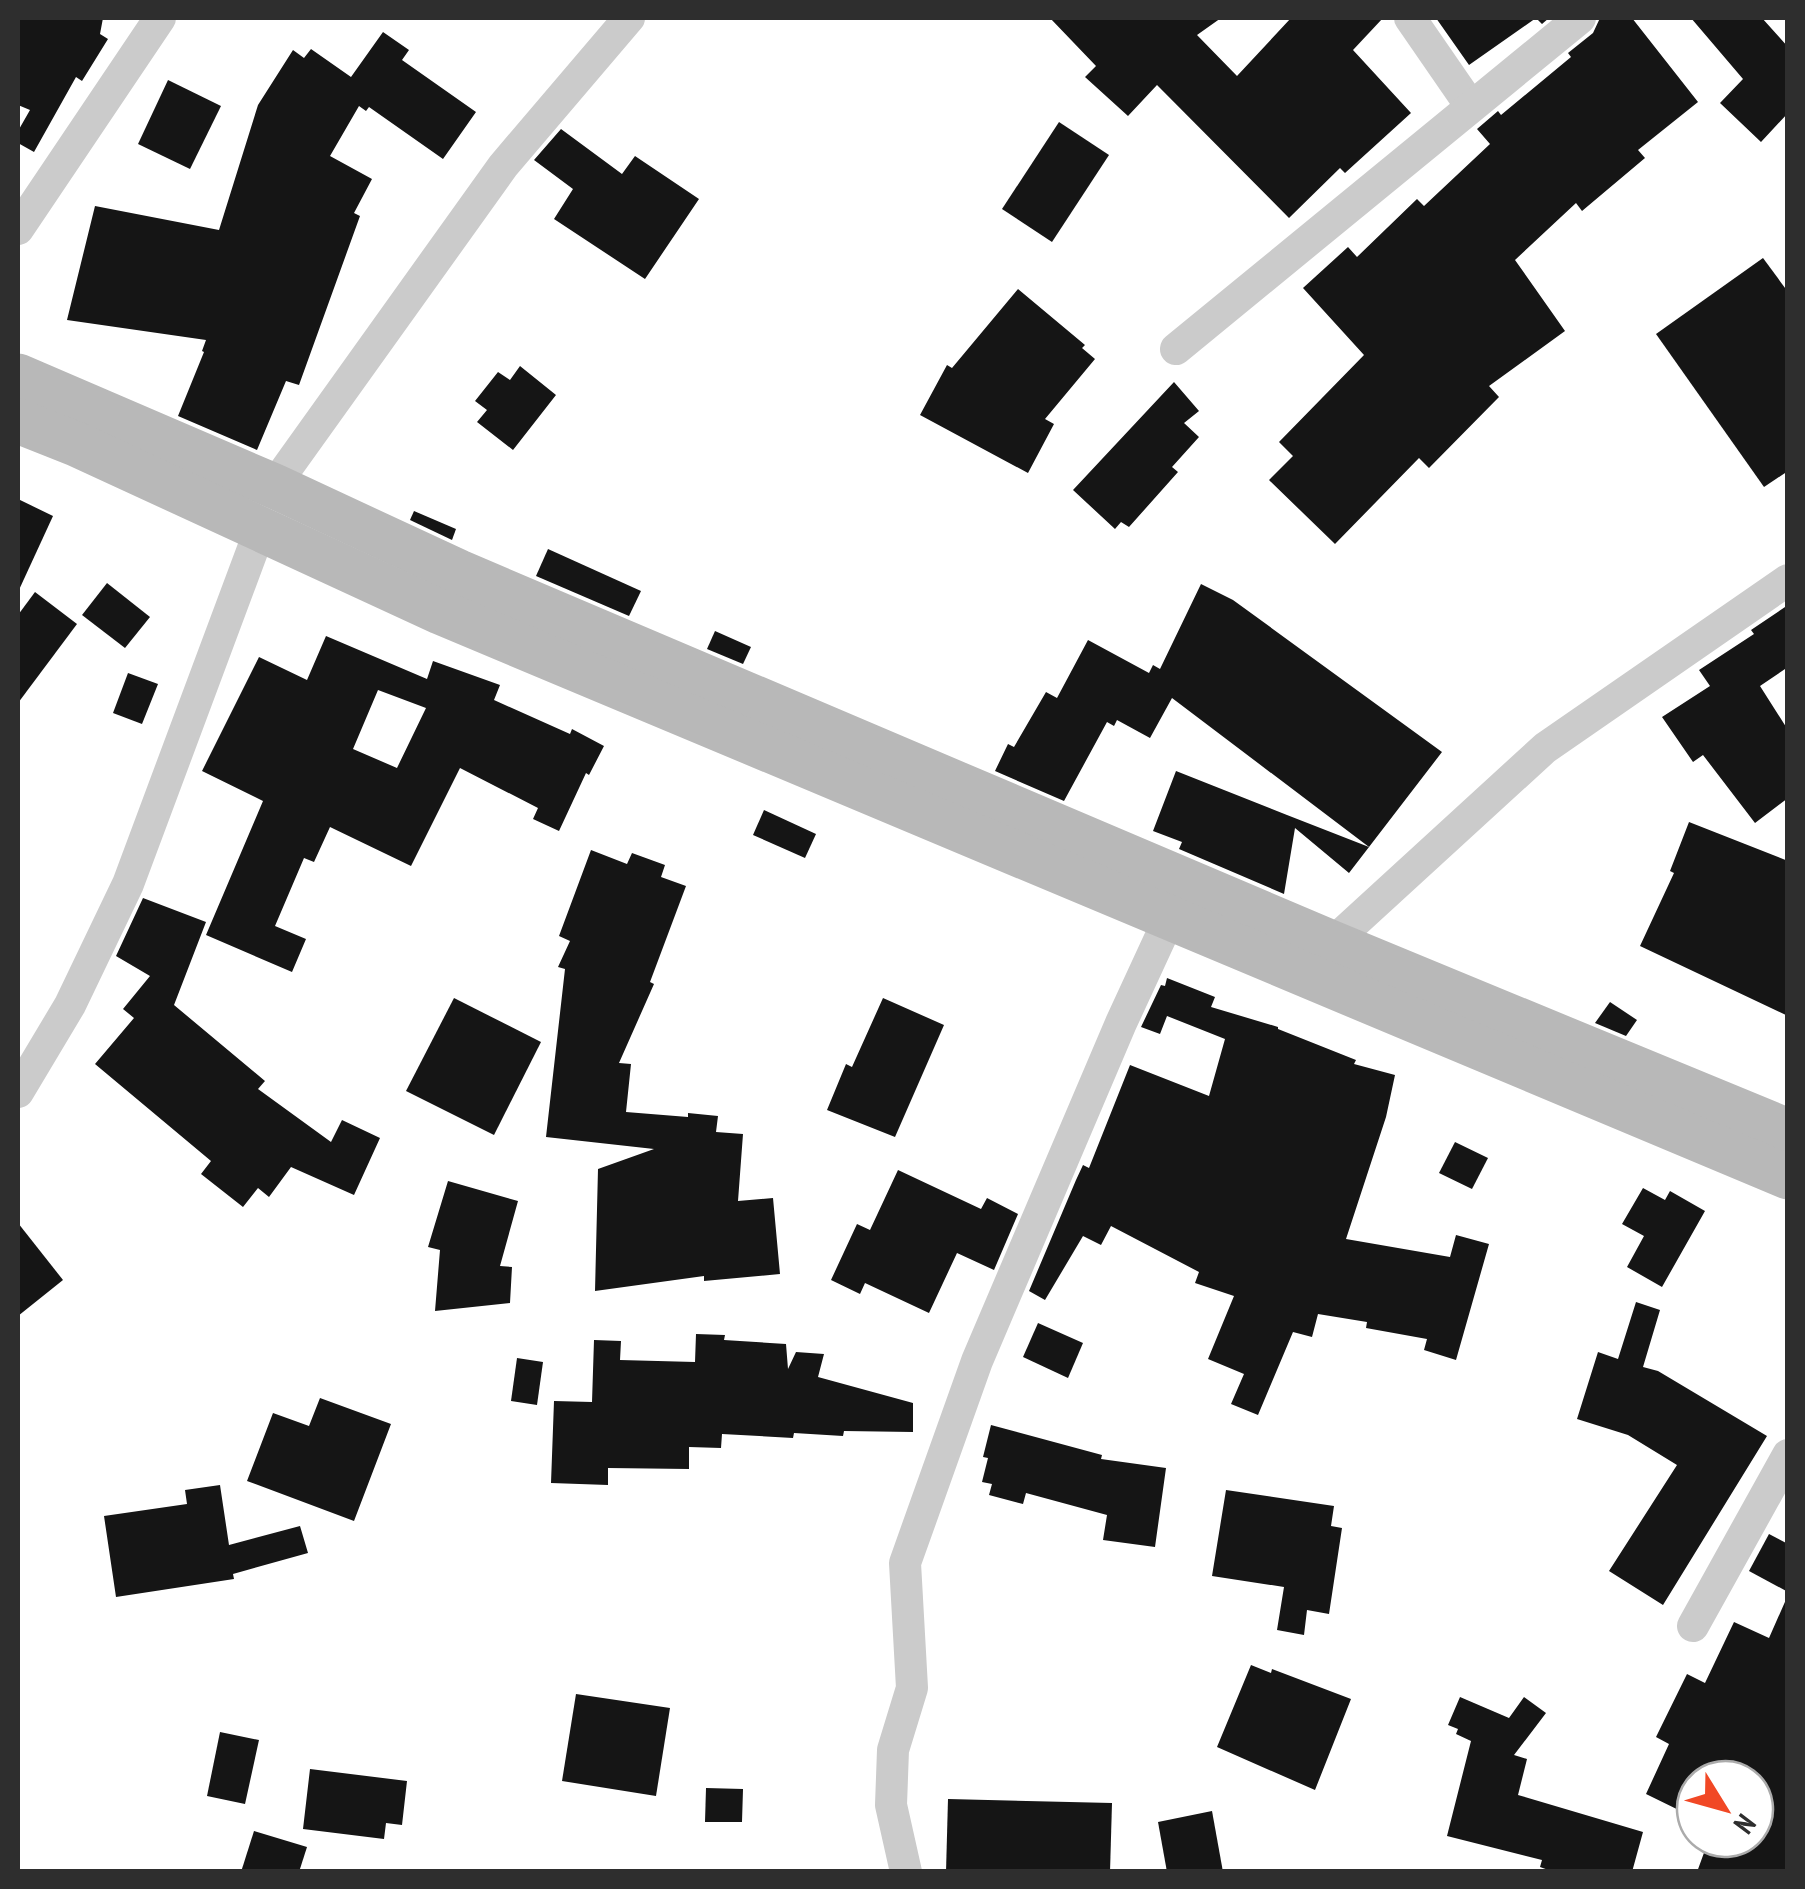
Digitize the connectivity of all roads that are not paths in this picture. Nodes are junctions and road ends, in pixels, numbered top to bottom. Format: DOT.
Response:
graph roads {
  1 [pos="160,18"];
  2 [pos="629,18"];
  3 [pos="1410,18"];
  4 [pos="1580,18"];
  5 [pos="1470,105"];
  6 [pos="18,229"];
  7 [pos="1176,349"];
  8 [pos="18,376"];
  9 [pos="18,421"];
  10 [pos="274,486"];
  11 [pos="260,530"];
  12 [pos="459,572"];
  13 [pos="1788,580"];
  14 [pos="440,612"];
  15 [pos="1169,919"];
  16 [pos="1332,943"];
  17 [pos="18,1092"];
  18 [pos="1788,1132"];
  19 [pos="1788,1177"];
  20 [pos="1788,1456"];
  21 [pos="1692,1626"];
  22 [pos="906,1872"];
  1 -- 6 [label="street"];
  2 -- 10 [label="street"];
  3 -- 5 [label="street"];
  4 -- 5 [label="street"];
  5 -- 7 [label="street"];
  8 -- 10 [label="street"];
  9 -- 11 [label="street"];
  10 -- 12 [label="street"];
  11 -- 14 [label="street"];
  11 -- 17 [label="street"];
  12 -- 14 [label="street"];
  12 -- 16 [label="street"];
  13 -- 16 [label="street"];
  14 -- 15 [label="street"];
  15 -- 19 [label="street"];
  15 -- 22 [label="street"];
  16 -- 18 [label="street"];
  20 -- 21 [label="street"];
}
